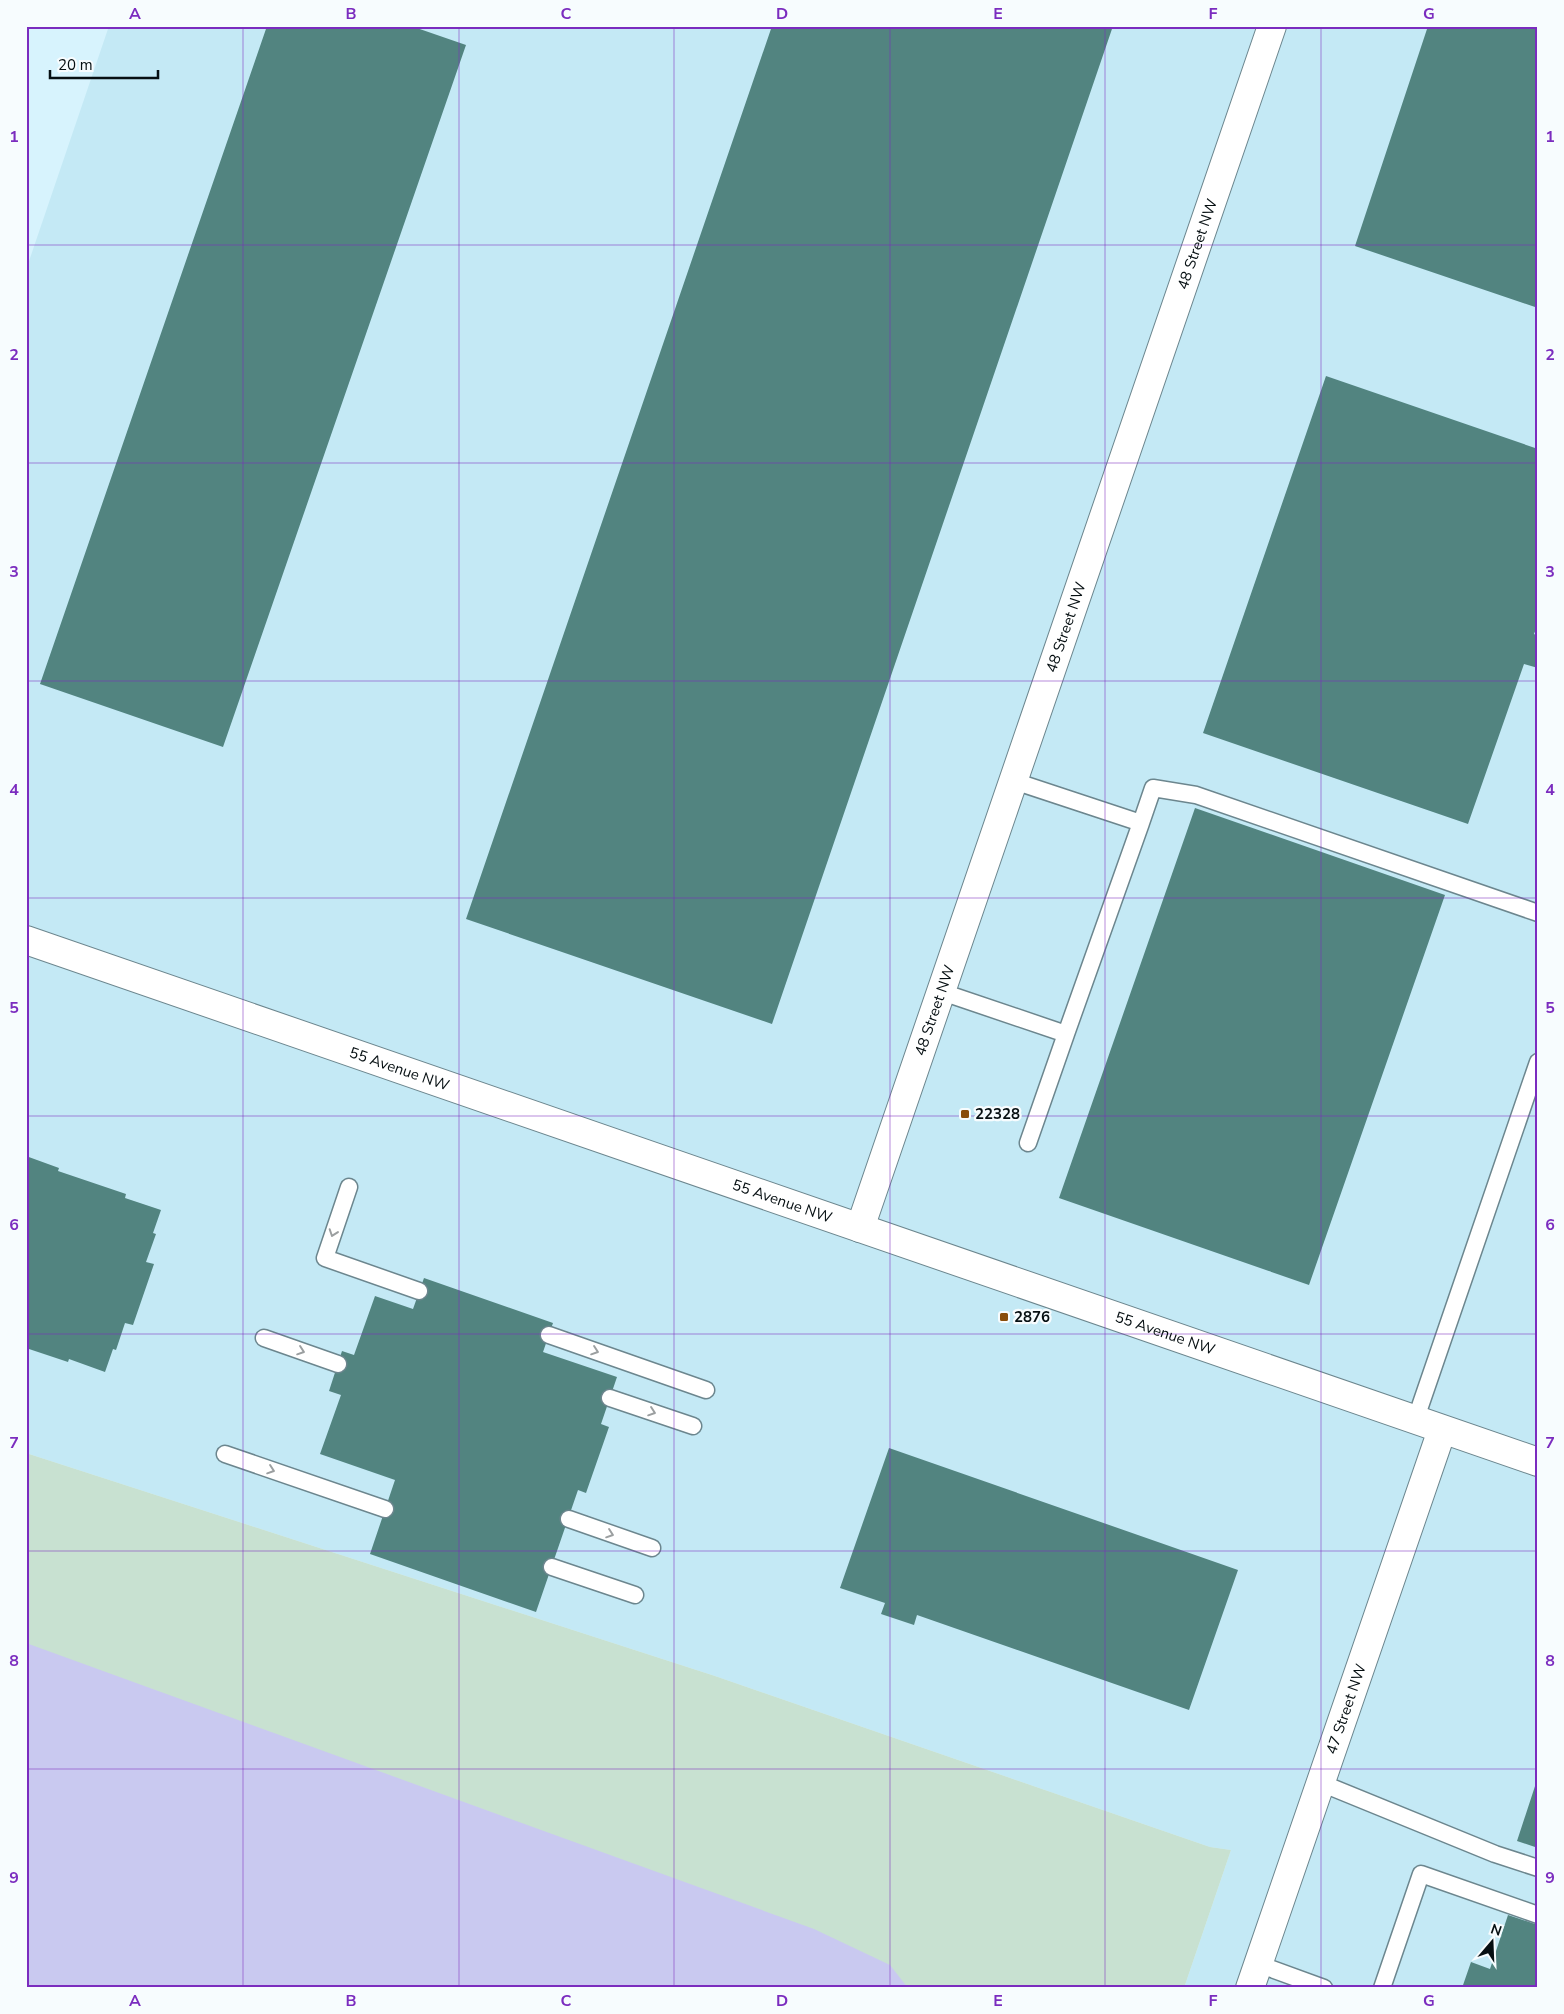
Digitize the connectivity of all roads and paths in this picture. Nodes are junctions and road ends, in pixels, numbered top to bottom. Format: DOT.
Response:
graph roads {
  1 [pos="1272,26"];
  2 [pos="1014,781"];
  3 [pos="1141,823"];
  4 [pos="1538,914"];
  5 [pos="26,940"];
  6 [pos="942,992"];
  7 [pos="1066,1034"];
  8 [pos="1538,1062"];
  9 [pos="1028,1144"];
  10 [pos="349,1187"];
  11 [pos="860,1228"];
  12 [pos="419,1291"];
  13 [pos="549,1335"];
  14 [pos="264,1338"];
  15 [pos="338,1364"];
  16 [pos="706,1390"];
  17 [pos="610,1398"];
  18 [pos="1415,1421"];
  19 [pos="694,1426"];
  20 [pos="1442,1430"];
  21 [pos="225,1454"];
  22 [pos="1538,1462"];
  23 [pos="385,1509"];
  24 [pos="568,1519"];
  25 [pos="652,1548"];
  26 [pos="552,1567"];
  27 [pos="634,1595"];
  28 [pos="1321,1783"];
  29 [pos="1538,1868"];
  30 [pos="1538,1915"];
  31 [pos="1254,1976"];
  32 [pos="1324,1988"];
  33 [pos="1382,1988"];
  1 -- 2 [label="street, 48 Street NW"];
  2 -- 3 [label="lane"];
  2 -- 6 [label="street, 48 Street NW"];
  3 -- 4 [label="lane"];
  3 -- 7 [label="lane"];
  5 -- 11 [label="street, 55 Avenue NW"];
  6 -- 7 [label="lane"];
  6 -- 11 [label="street, 48 Street NW"];
  7 -- 9 [label="lane"];
  8 -- 18 [label="lane"];
  10 -- 12 [label="lane, one-way"];
  11 -- 18 [label="street, 55 Avenue NW"];
  13 -- 16 [label="lane, one-way"];
  14 -- 15 [label="lane, one-way"];
  17 -- 19 [label="lane, one-way"];
  18 -- 20 [label="street, 55 Avenue NW"];
  20 -- 22 [label="street, 55 Avenue NW"];
  20 -- 28 [label="street, 47 Street NW"];
  21 -- 23 [label="lane, one-way"];
  24 -- 25 [label="lane, one-way"];
  26 -- 27 [label="lane"];
  28 -- 29 [label="lane"];
  28 -- 31 [label="street, 47 Street NW"];
  30 -- 33 [label="lane"];
  31 -- 32 [label="lane"];
}
